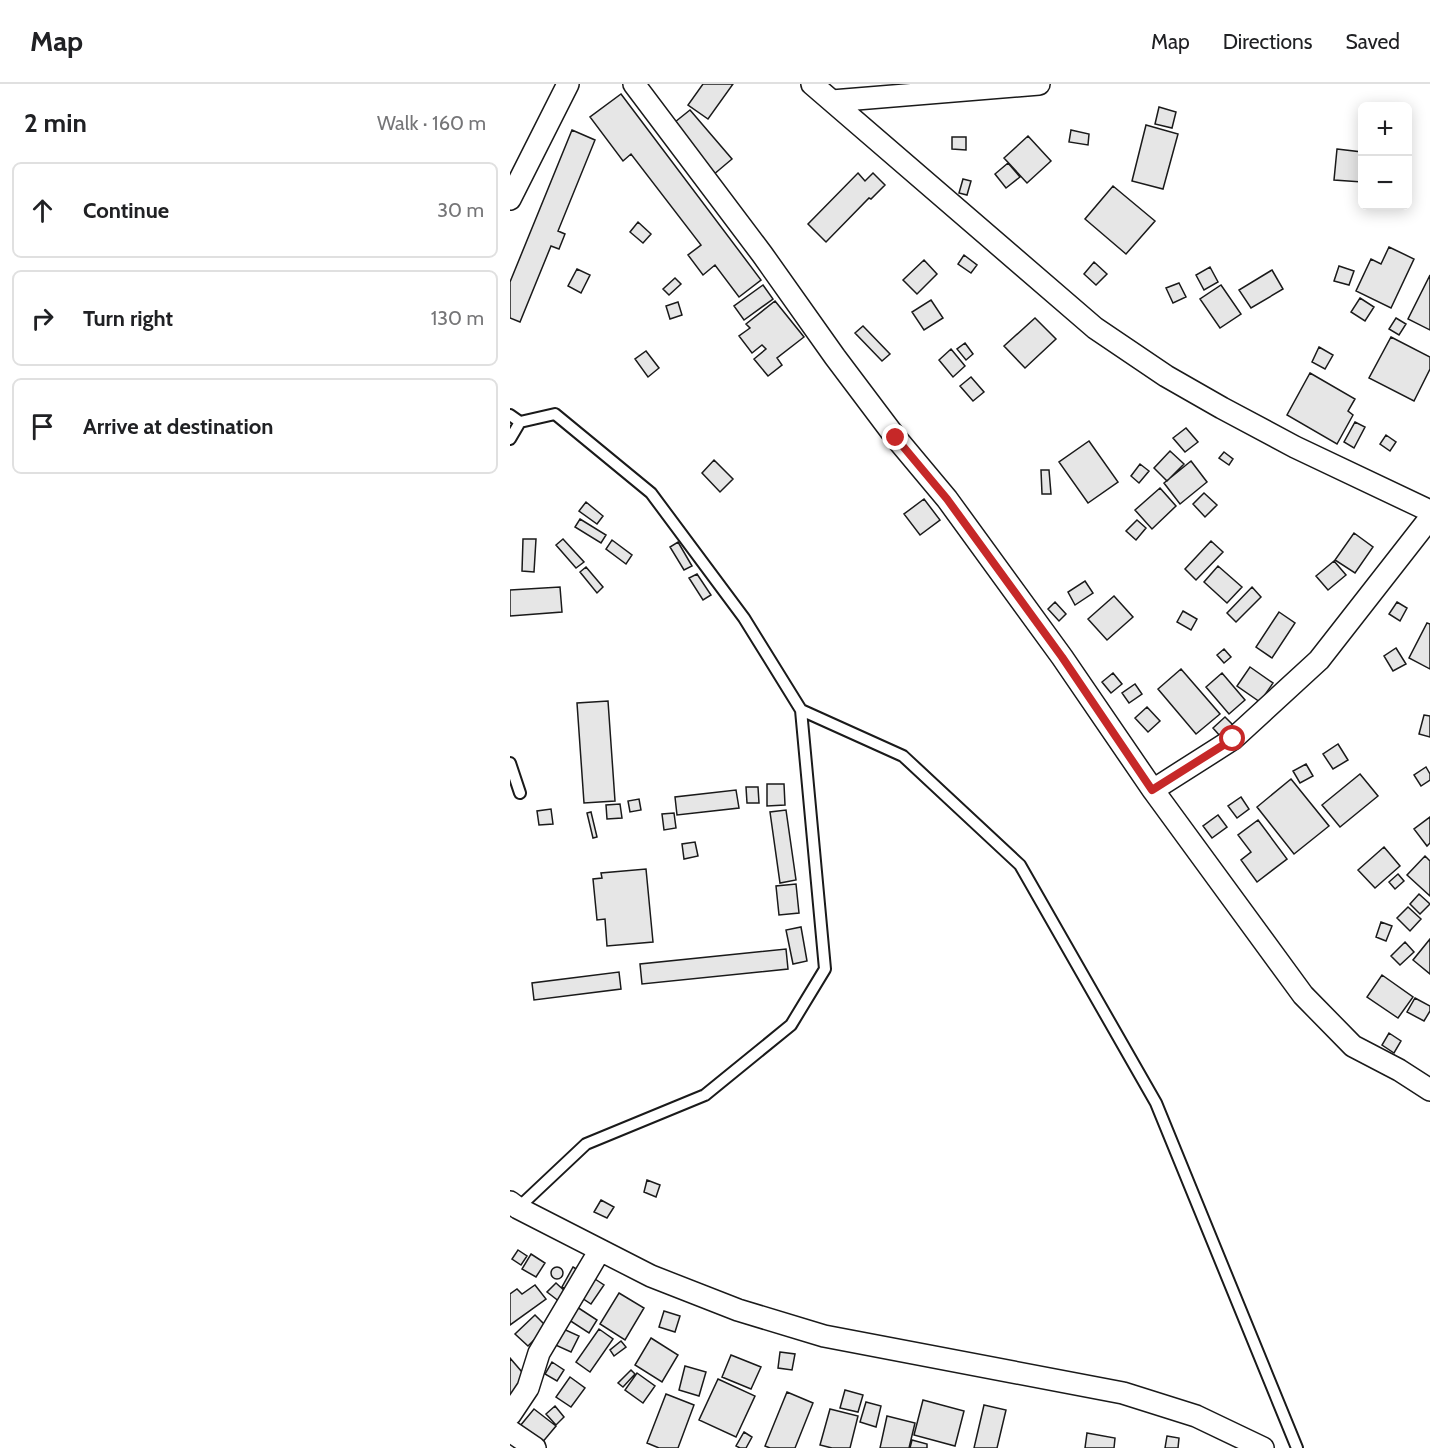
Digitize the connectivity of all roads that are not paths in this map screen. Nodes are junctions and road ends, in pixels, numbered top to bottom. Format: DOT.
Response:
graph roads {
  1 [pos="568,84"];
  2 [pos="634,84"];
  3 [pos="812,84"];
  4 [pos="1039,84"];
  5 [pos="832,101"];
  6 [pos="510,200"];
  7 [pos="510,415"];
  8 [pos="520,422"];
  9 [pos="510,439"];
  10 [pos="1430,511"];
  11 [pos="1430,518"];
  12 [pos="801,710"];
  13 [pos="510,763"];
  14 [pos="1152,790"];
  15 [pos="520,793"];
  16 [pos="1427,1079"];
  17 [pos="513,1208"];
  18 [pos="600,1250"];
  19 [pos="510,1415"];
  20 [pos="510,1431"];
  21 [pos="535,1448"];
  22 [pos="1263,1448"];
  23 [pos="1297,1448"];
  1 -- 6 [label="street"];
  2 -- 14 [label="street"];
  3 -- 5 [label="street"];
  4 -- 5 [label="street"];
  5 -- 10 [label="street"];
  7 -- 8 [label="lane"];
  8 -- 9 [label="lane"];
  8 -- 12 [label="lane"];
  11 -- 14 [label="street"];
  12 -- 17 [label="lane"];
  12 -- 23 [label="lane"];
  13 -- 15 [label="lane"];
  14 -- 16 [label="street"];
  17 -- 18 [label="street"];
  18 -- 19 [label="street"];
  18 -- 22 [label="street"];
  20 -- 21 [label="street"];
}
